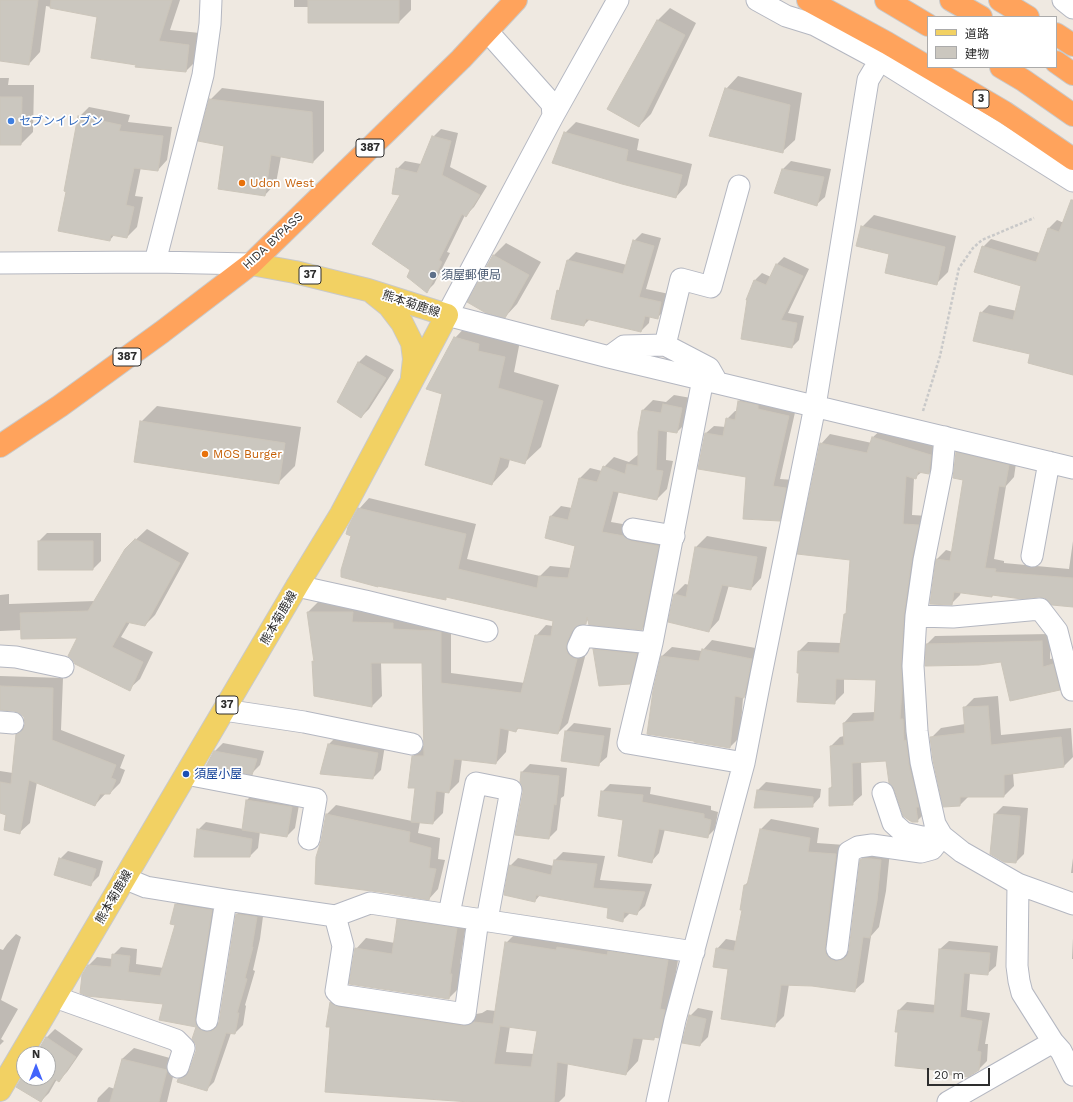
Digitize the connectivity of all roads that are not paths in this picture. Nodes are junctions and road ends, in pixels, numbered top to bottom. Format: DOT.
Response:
graph roads {
  1 [pos="211,0"];
  2 [pos="500,0"];
  3 [pos="516,0"];
  4 [pos="618,0"];
  5 [pos="756,0"];
  6 [pos="808,0"];
  7 [pos="886,0"];
  8 [pos="951,0"];
  9 [pos="1063,0"];
  10 [pos="1073,8"];
  11 [pos="979,16"];
  12 [pos="927,23"];
  13 [pos="487,31"];
  14 [pos="1057,35"];
  15 [pos="1073,45"];
  16 [pos="883,51"];
  17 [pos="1057,63"];
  18 [pos="1003,68"];
  19 [pos="1073,74"];
  20 [pos="1073,115"];
  21 [pos="553,116"];
  22 [pos="1073,159"];
  23 [pos="1073,181"];
  24 [pos="739,186"];
  25 [pos="155,262"];
  26 [pos="0,263"];
  27 [pos="251,264"];
  28 [pos="368,290"];
  29 [pos="447,315"];
  30 [pos="665,345"];
  31 [pos="609,357"];
  32 [pos="412,381"];
  33 [pos="710,381"];
  34 [pos="815,406"];
  35 [pos="945,437"];
  36 [pos="0,446"];
  37 [pos="1049,462"];
  38 [pos="1073,468"];
  39 [pos="633,529"];
  40 [pos="674,536"];
  41 [pos="1032,556"];
  42 [pos="297,586"];
  43 [pos="916,616"];
  44 [pos="487,631"];
  45 [pos="652,644"];
  46 [pos="578,647"];
  47 [pos="0,656"];
  48 [pos="63,667"];
  49 [pos="1072,690"];
  50 [pos="224,710"];
  51 [pos="412,744"];
  52 [pos="744,763"];
  53 [pos="186,774"];
  54 [pos="883,794"];
  55 [pos="942,836"];
  56 [pos="310,839"];
  57 [pos="124,878"];
  58 [pos="1018,884"];
  59 [pos="226,900"];
  60 [pos="1073,904"];
  61 [pos="449,914"];
  62 [pos="335,916"];
  63 [pos="483,920"];
  64 [pos="837,949"];
  65 [pos="694,952"];
  66 [pos="55,997"];
  67 [pos="207,1020"];
  68 [pos="1062,1046"];
  69 [pos="178,1067"];
  70 [pos="1073,1075"];
  71 [pos="0,1090"];
  72 [pos="657,1102"];
  73 [pos="948,1102"];
  1 -- 25 [label="street"];
  2 -- 13 [label="highway"];
  3 -- 13 [label="highway, HIDA BYPASS / 387"];
  4 -- 21 [label="street"];
  5 -- 16 [label="street"];
  6 -- 16 [label="highway, 3"];
  7 -- 12 [label="highway"];
  8 -- 11 [label="highway"];
  9 -- 10 [label="street"];
  13 -- 21 [label="street"];
  13 -- 27 [label="highway, HIDA BYPASS / 387"];
  14 -- 15 [label="highway"];
  16 -- 22 [label="highway, 3"];
  16 -- 23 [label="street"];
  16 -- 34 [label="street"];
  17 -- 19 [label="highway"];
  18 -- 20 [label="highway"];
  21 -- 29 [label="street"];
  24 -- 30 [label="street"];
  25 -- 26 [label="street"];
  25 -- 27 [label="street"];
  27 -- 28 [label="main road, 熊本菊鹿線 / 37"];
  27 -- 36 [label="highway, HIDA BYPASS / 387"];
  28 -- 29 [label="main road, 熊本菊鹿線 / 37"];
  28 -- 32 [label="main road, 37"];
  29 -- 31 [label="street"];
  29 -- 32 [label="main road, 熊本菊鹿線 / 37"];
  30 -- 31 [label="street"];
  30 -- 33 [label="street"];
  31 -- 33 [label="street"];
  32 -- 42 [label="main road, 熊本菊鹿線 / 37"];
  33 -- 34 [label="street"];
  33 -- 40 [label="street"];
  34 -- 35 [label="street"];
  34 -- 52 [label="street"];
  35 -- 37 [label="street"];
  35 -- 43 [label="street"];
  37 -- 38 [label="street"];
  37 -- 41 [label="street"];
  39 -- 40 [label="street"];
  40 -- 45 [label="street"];
  42 -- 44 [label="street"];
  42 -- 50 [label="main road, 熊本菊鹿線 / 37"];
  43 -- 49 [label="street"];
  43 -- 55 [label="street"];
  45 -- 46 [label="street"];
  45 -- 52 [label="street"];
  47 -- 48 [label="street"];
  50 -- 51 [label="street"];
  50 -- 53 [label="main road, 熊本菊鹿線 / 37"];
  52 -- 65 [label="street"];
  53 -- 56 [label="street"];
  53 -- 57 [label="main road, 熊本菊鹿線 / 37"];
  54 -- 55 [label="street"];
  55 -- 58 [label="street"];
  55 -- 64 [label="street"];
  57 -- 59 [label="street"];
  57 -- 66 [label="main road, 熊本菊鹿線 / 37"];
  58 -- 60 [label="street"];
  58 -- 68 [label="street"];
  59 -- 62 [label="street"];
  59 -- 67 [label="street"];
  61 -- 62 [label="street"];
  61 -- 63 [label="street"];
  61 -- 63 [label="street"];
  62 -- 63 [label="street"];
  63 -- 65 [label="street"];
  65 -- 72 [label="street"];
  66 -- 69 [label="street"];
  66 -- 71 [label="main road, 熊本菊鹿線 / 37"];
  68 -- 70 [label="street"];
  68 -- 73 [label="street"];
}
